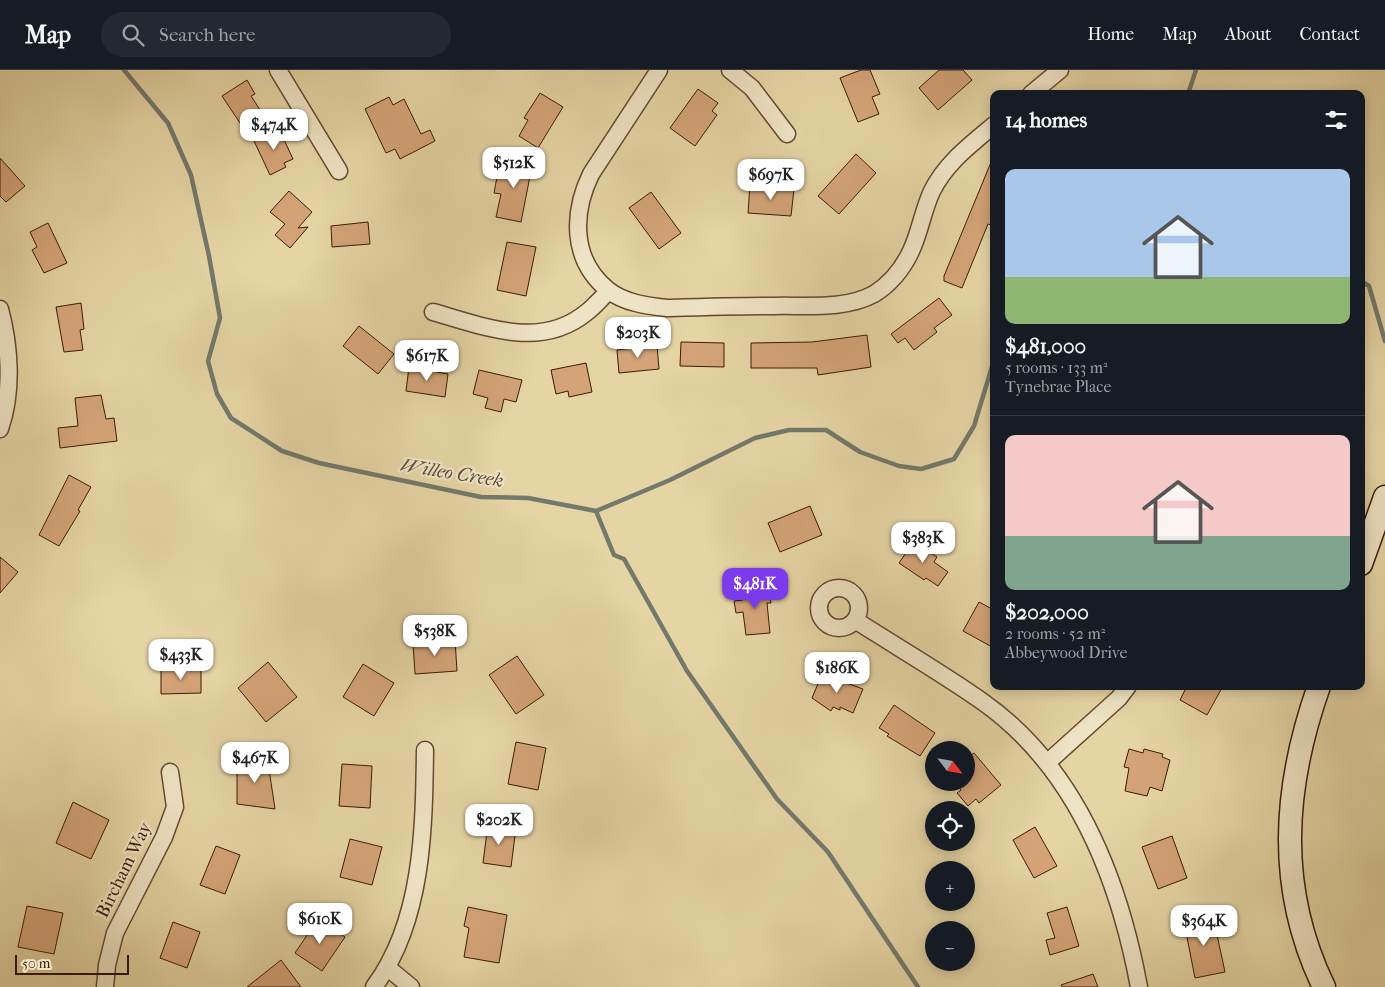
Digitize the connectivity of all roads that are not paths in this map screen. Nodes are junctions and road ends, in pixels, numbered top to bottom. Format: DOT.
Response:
graph roads {
  1 [pos="278,70"];
  2 [pos="659,70"];
  3 [pos="730,70"];
  4 [pos="1060,70"];
  5 [pos="1036,90"];
  6 [pos="990,128"];
  7 [pos="787,134"];
  8 [pos="339,172"];
  9 [pos="609,291"];
  10 [pos="0,309"];
  11 [pos="433,312"];
  12 [pos="0,429"];
  13 [pos="1385,497"];
  14 [pos="1365,553"];
  15 [pos="855,620"];
  16 [pos="1125,690"];
  17 [pos="1318,690"];
  18 [pos="425,750"];
  19 [pos="1048,762"];
  20 [pos="170,772"];
  21 [pos="388,968"];
  22 [pos="105,987"];
  23 [pos="374,987"];
  24 [pos="411,987"];
  25 [pos="1139,987"];
  26 [pos="1324,987"];
  1 -- 8 [label="street"];
  2 -- 9 [label="street"];
  3 -- 7 [label="street"];
  4 -- 5 [label="street"];
  6 -- 9 [label="street"];
  9 -- 11 [label="street"];
  10 -- 12 [label="street"];
  13 -- 14 [label="main road"];
  15 -- 19 [label="street"];
  16 -- 19 [label="street"];
  17 -- 26 [label="main road"];
  18 -- 21 [label="street"];
  19 -- 25 [label="street"];
  20 -- 22 [label="street, Bircham Way"];
  21 -- 23 [label="street"];
  21 -- 24 [label="street"];
}
